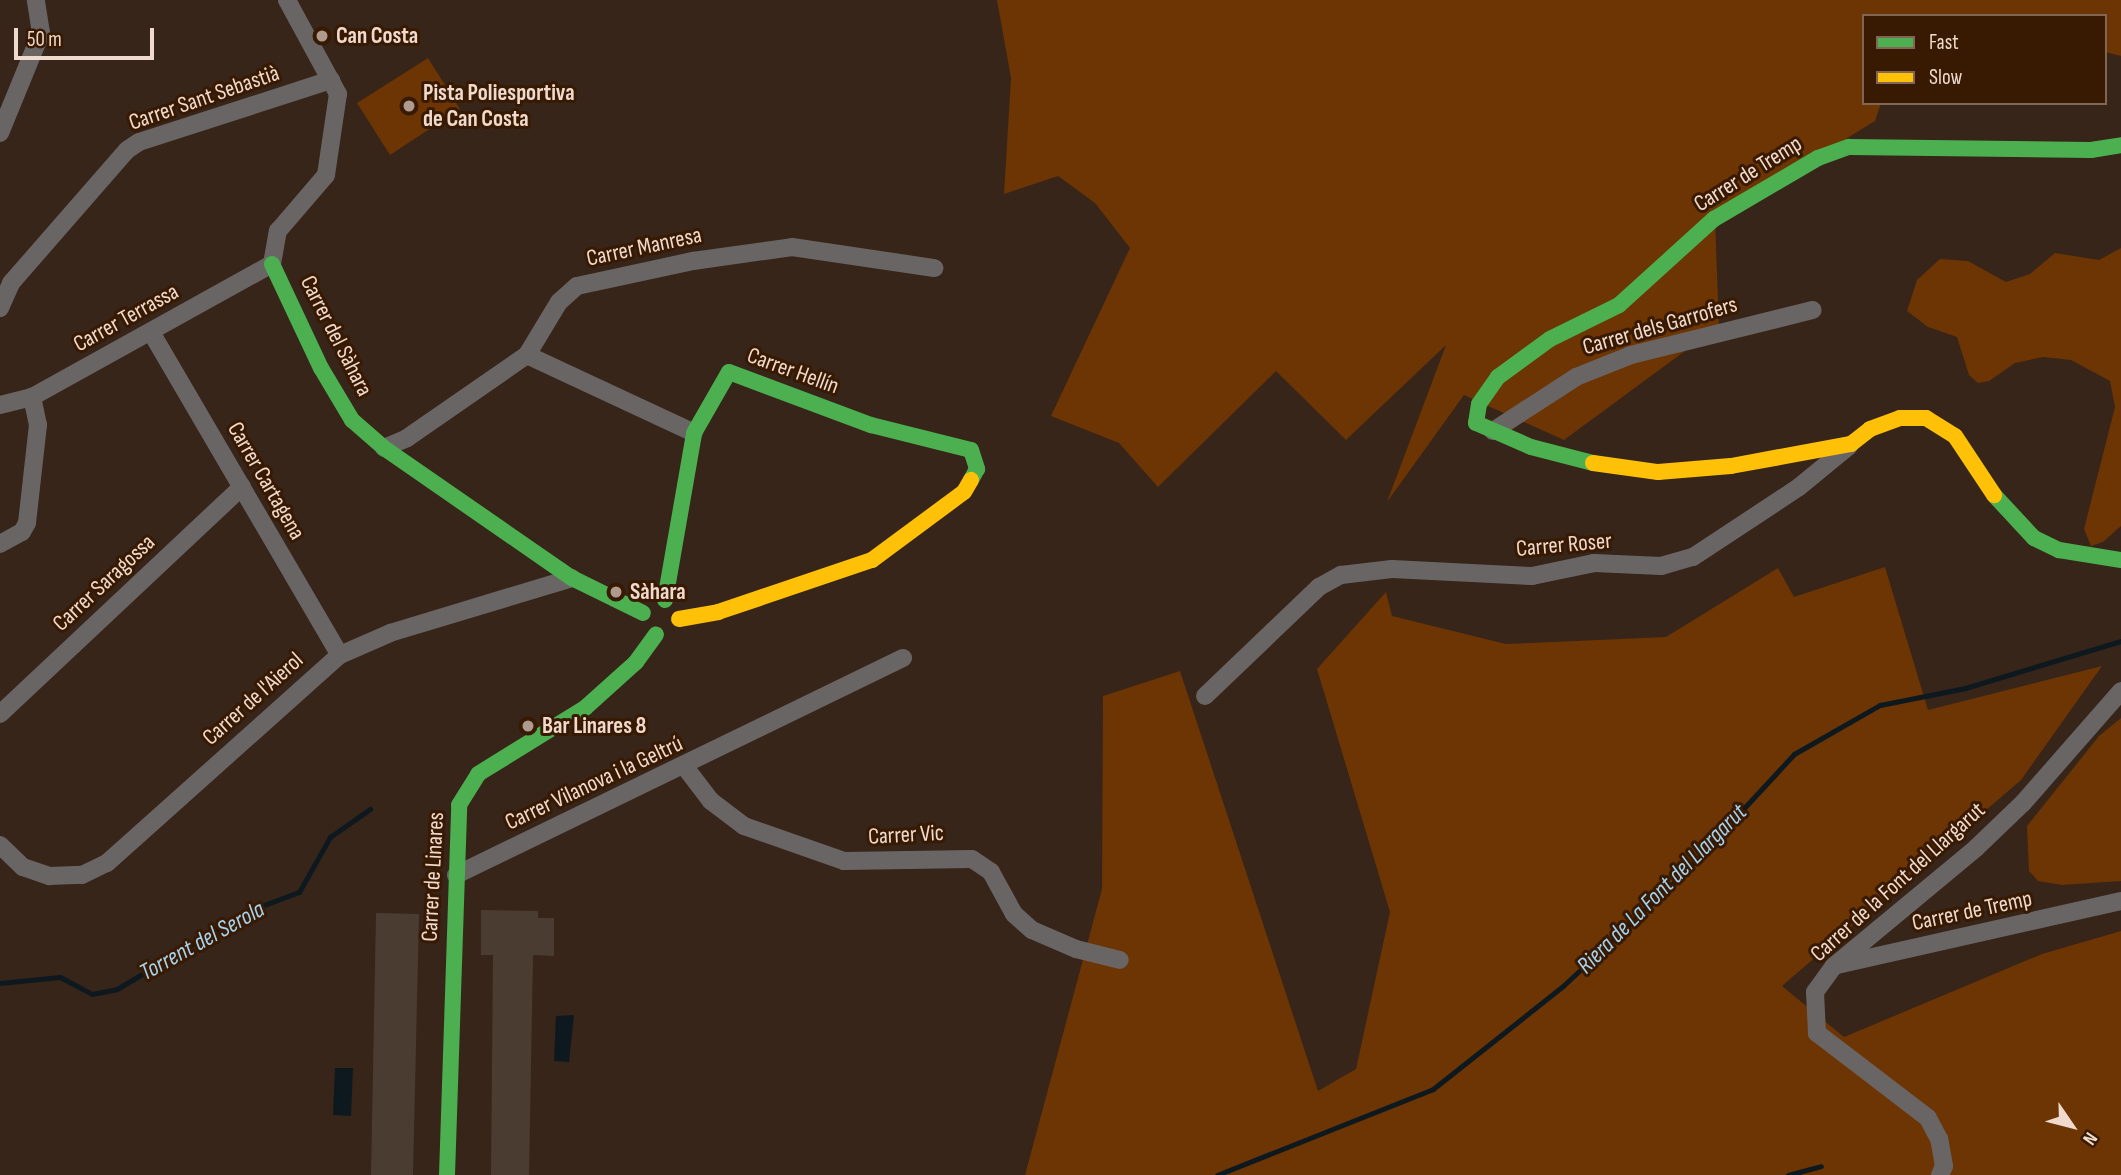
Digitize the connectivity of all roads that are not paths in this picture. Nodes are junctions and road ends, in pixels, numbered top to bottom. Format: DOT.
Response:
graph roads {
  1 [pos="36,0"];
  2 [pos="287,0"];
  3 [pos="331,80"];
  4 [pos="0,133"];
  5 [pos="2121,145"];
  6 [pos="272,264"];
  7 [pos="934,268"];
  8 [pos="0,308"];
  9 [pos="1813,310"];
  10 [pos="151,332"];
  11 [pos="527,355"];
  12 [pos="32,397"];
  13 [pos="0,405"];
  14 [pos="1493,430"];
  15 [pos="694,433"];
  16 [pos="1851,444"];
  17 [pos="384,448"];
  18 [pos="242,487"];
  19 [pos="0,544"];
  20 [pos="2121,560"];
  21 [pos="572,578"];
  22 [pos="665,600"];
  23 [pos="643,614"];
  24 [pos="679,619"];
  25 [pos="656,635"];
  26 [pos="340,655"];
  27 [pos="903,658"];
  28 [pos="2121,691"];
  29 [pos="1205,696"];
  30 [pos="0,714"];
  31 [pos="685,767"];
  32 [pos="0,845"];
  33 [pos="456,876"];
  34 [pos="2121,901"];
  35 [pos="1120,960"];
  36 [pos="1834,966"];
  37 [pos="447,1175"];
  38 [pos="1940,1175"];
  1 -- 4 [label="street"];
  2 -- 3 [label="street, Carrer del Sàhara"];
  3 -- 6 [label="street, Carrer del Sàhara"];
  3 -- 8 [label="street, Carrer Sant Sebastià"];
  5 -- 14 [label="street, Carrer de Tremp"];
  6 -- 10 [label="street, Carrer Terrassa"];
  6 -- 17 [label="street, Carrer del Sàhara"];
  7 -- 11 [label="street, Carrer Manresa"];
  9 -- 14 [label="street, Carrer dels Garrofers"];
  10 -- 12 [label="street, Carrer Terrassa"];
  10 -- 18 [label="street, Carrer Cartagena"];
  11 -- 15 [label="street"];
  11 -- 17 [label="street, Carrer Manresa"];
  12 -- 13 [label="street, Carrer Terrassa"];
  12 -- 19 [label="street"];
  14 -- 16 [label="street"];
  15 -- 22 [label="street, Carrer Hellín"];
  15 -- 24 [label="street, Carrer Hellín"];
  16 -- 20 [label="street"];
  16 -- 29 [label="street, Carrer Roser"];
  17 -- 21 [label="street, Carrer del Sàhara"];
  18 -- 26 [label="street, Carrer Cartagena"];
  18 -- 30 [label="street, Carrer Saragossa"];
  21 -- 23 [label="street, Carrer del Sàhara"];
  21 -- 26 [label="street, Carrer de l'Aierol"];
  22 -- 23 [label="street"];
  22 -- 24 [label="street"];
  23 -- 25 [label="street"];
  24 -- 25 [label="street"];
  25 -- 33 [label="street, Carrer de Linares"];
  26 -- 32 [label="street, Carrer de l'Aierol"];
  27 -- 31 [label="street, Carrer Vilanova i la Geltrú"];
  28 -- 36 [label="street, Carrer de la Font del Llargarut"];
  31 -- 33 [label="street, Carrer Vilanova i la Geltrú"];
  31 -- 35 [label="street, Carrer Vic"];
  33 -- 37 [label="street, Carrer de Linares"];
  34 -- 36 [label="street, Carrer de Tremp"];
  36 -- 38 [label="street, Carrer de la Font del Llargarut"];
}
